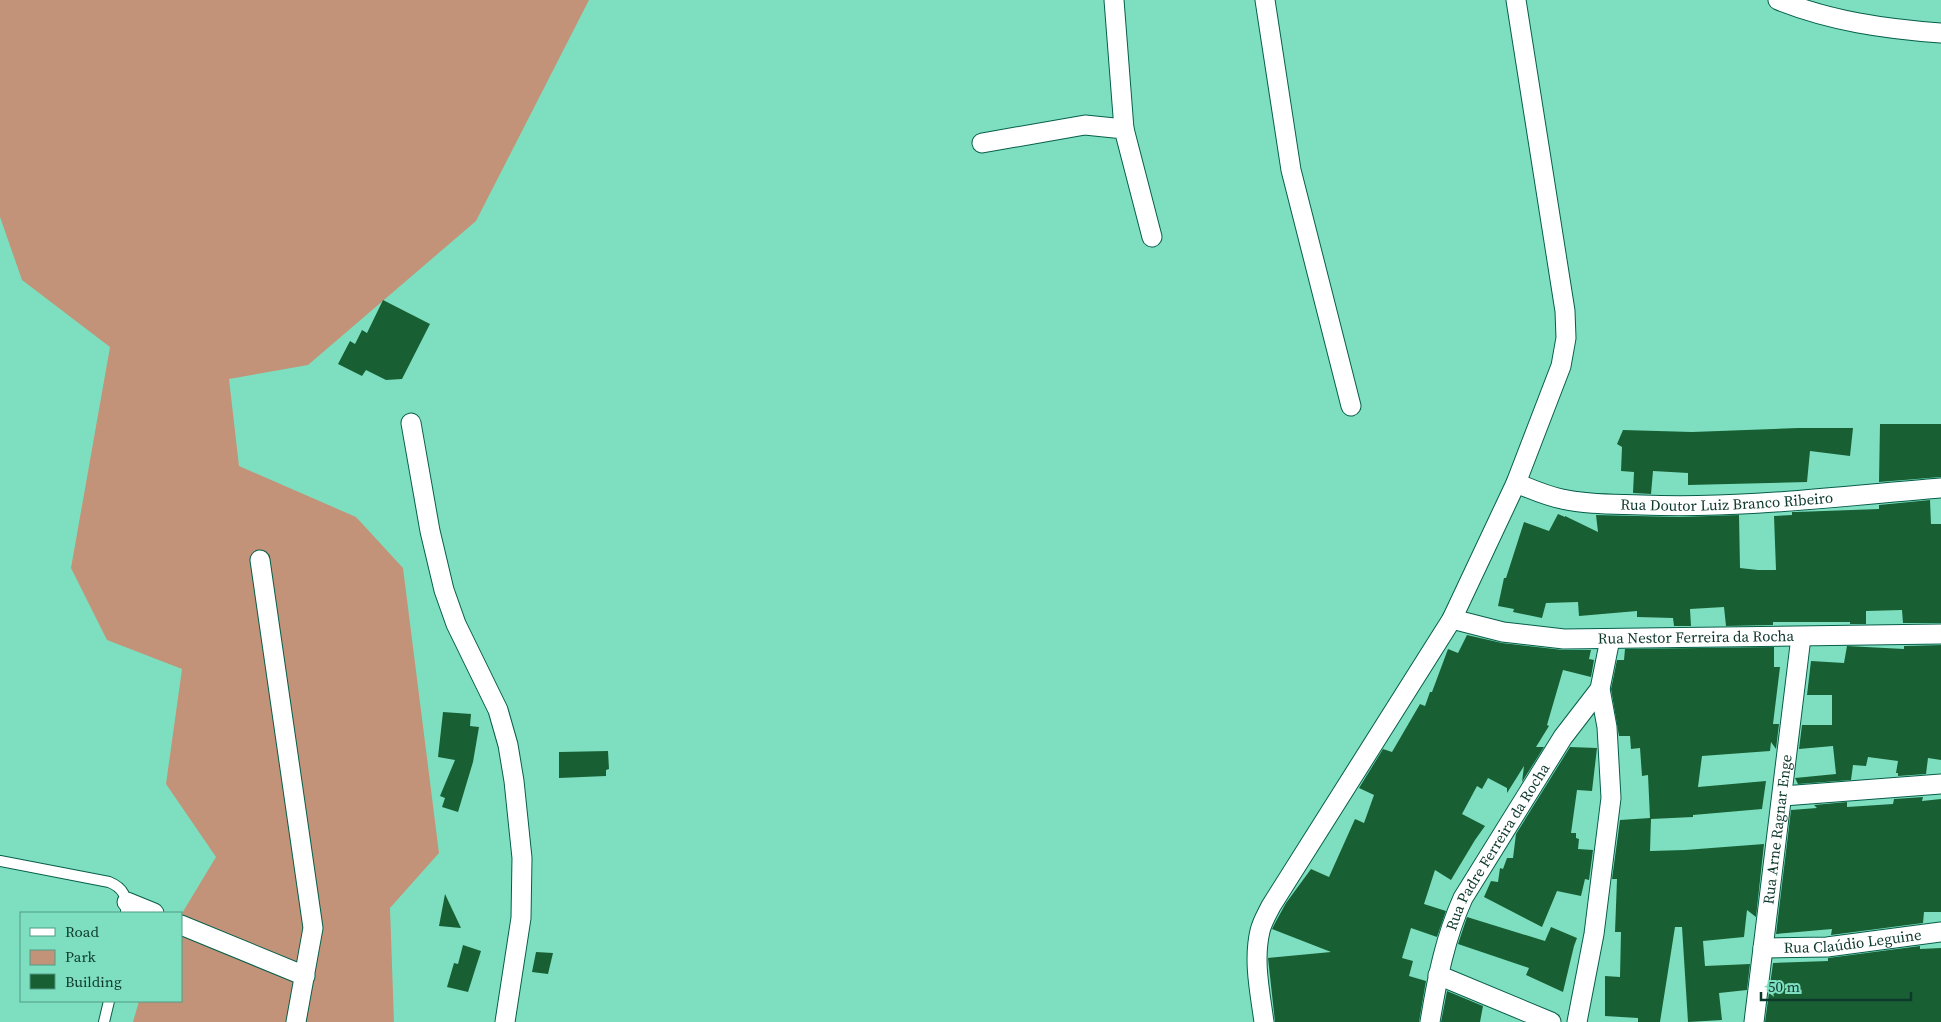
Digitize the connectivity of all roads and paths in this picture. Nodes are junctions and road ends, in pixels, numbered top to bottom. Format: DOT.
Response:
graph roads {
  1 [pos="1114,0"];
  2 [pos="1265,0"];
  3 [pos="1516,0"];
  4 [pos="1778,0"];
  5 [pos="1941,32"];
  6 [pos="1124,129"];
  7 [pos="982,143"];
  8 [pos="1152,237"];
  9 [pos="1350,406"];
  10 [pos="411,423"];
  11 [pos="1516,482"];
  12 [pos="1941,488"];
  13 [pos="260,560"];
  14 [pos="1452,619"];
  15 [pos="1941,634"];
  16 [pos="1801,636"];
  17 [pos="1610,639"];
  18 [pos="1600,689"];
  19 [pos="1941,784"];
  20 [pos="1783,796"];
  21 [pos="0,861"];
  22 [pos="126,908"];
  23 [pos="148,912"];
  24 [pos="182,925"];
  25 [pos="1941,932"];
  26 [pos="1763,948"];
  27 [pos="1438,975"];
  28 [pos="305,976"];
  29 [pos="110,1002"];
  30 [pos="104,1022"];
  31 [pos="296,1022"];
  32 [pos="505,1022"];
  33 [pos="1264,1022"];
  34 [pos="1430,1022"];
  35 [pos="1551,1022"];
  36 [pos="1577,1022"];
  37 [pos="1754,1022"];
  1 -- 6 [label="street"];
  2 -- 9 [label="street"];
  3 -- 11 [label="street"];
  4 -- 5 [label="street"];
  6 -- 7 [label="street"];
  6 -- 8 [label="street"];
  10 -- 32 [label="street"];
  11 -- 12 [label="street, Rua Doutor Luiz Branco Ribeiro"];
  11 -- 14 [label="street"];
  13 -- 28 [label="street"];
  14 -- 17 [label="street, Rua Nestor Ferreira da Rocha"];
  14 -- 33 [label="street"];
  15 -- 16 [label="street, Rua Nestor Ferreira da Rocha"];
  16 -- 17 [label="street, Rua Nestor Ferreira da Rocha"];
  16 -- 20 [label="street, Rua Arne Ragnar Enge"];
  17 -- 18 [label="street, Rua Padre Ferreira da Rocha"];
  18 -- 27 [label="street, Rua Padre Ferreira da Rocha"];
  18 -- 36 [label="street, Rua Padre Ferreira da Rocha"];
  19 -- 20 [label="street"];
  20 -- 26 [label="street, Rua Arne Ragnar Enge"];
  21 -- 22 [label="lane"];
  22 -- 23 [label="street"];
  24 -- 28 [label="street"];
  25 -- 26 [label="street, Rua Claúdio Leguine"];
  26 -- 37 [label="street, Rua Arne Ragnar Enge"];
  27 -- 34 [label="street, Rua Padre Ferreira da Rocha"];
  27 -- 35 [label="street"];
  28 -- 31 [label="street"];
  29 -- 30 [label="lane"];
}
